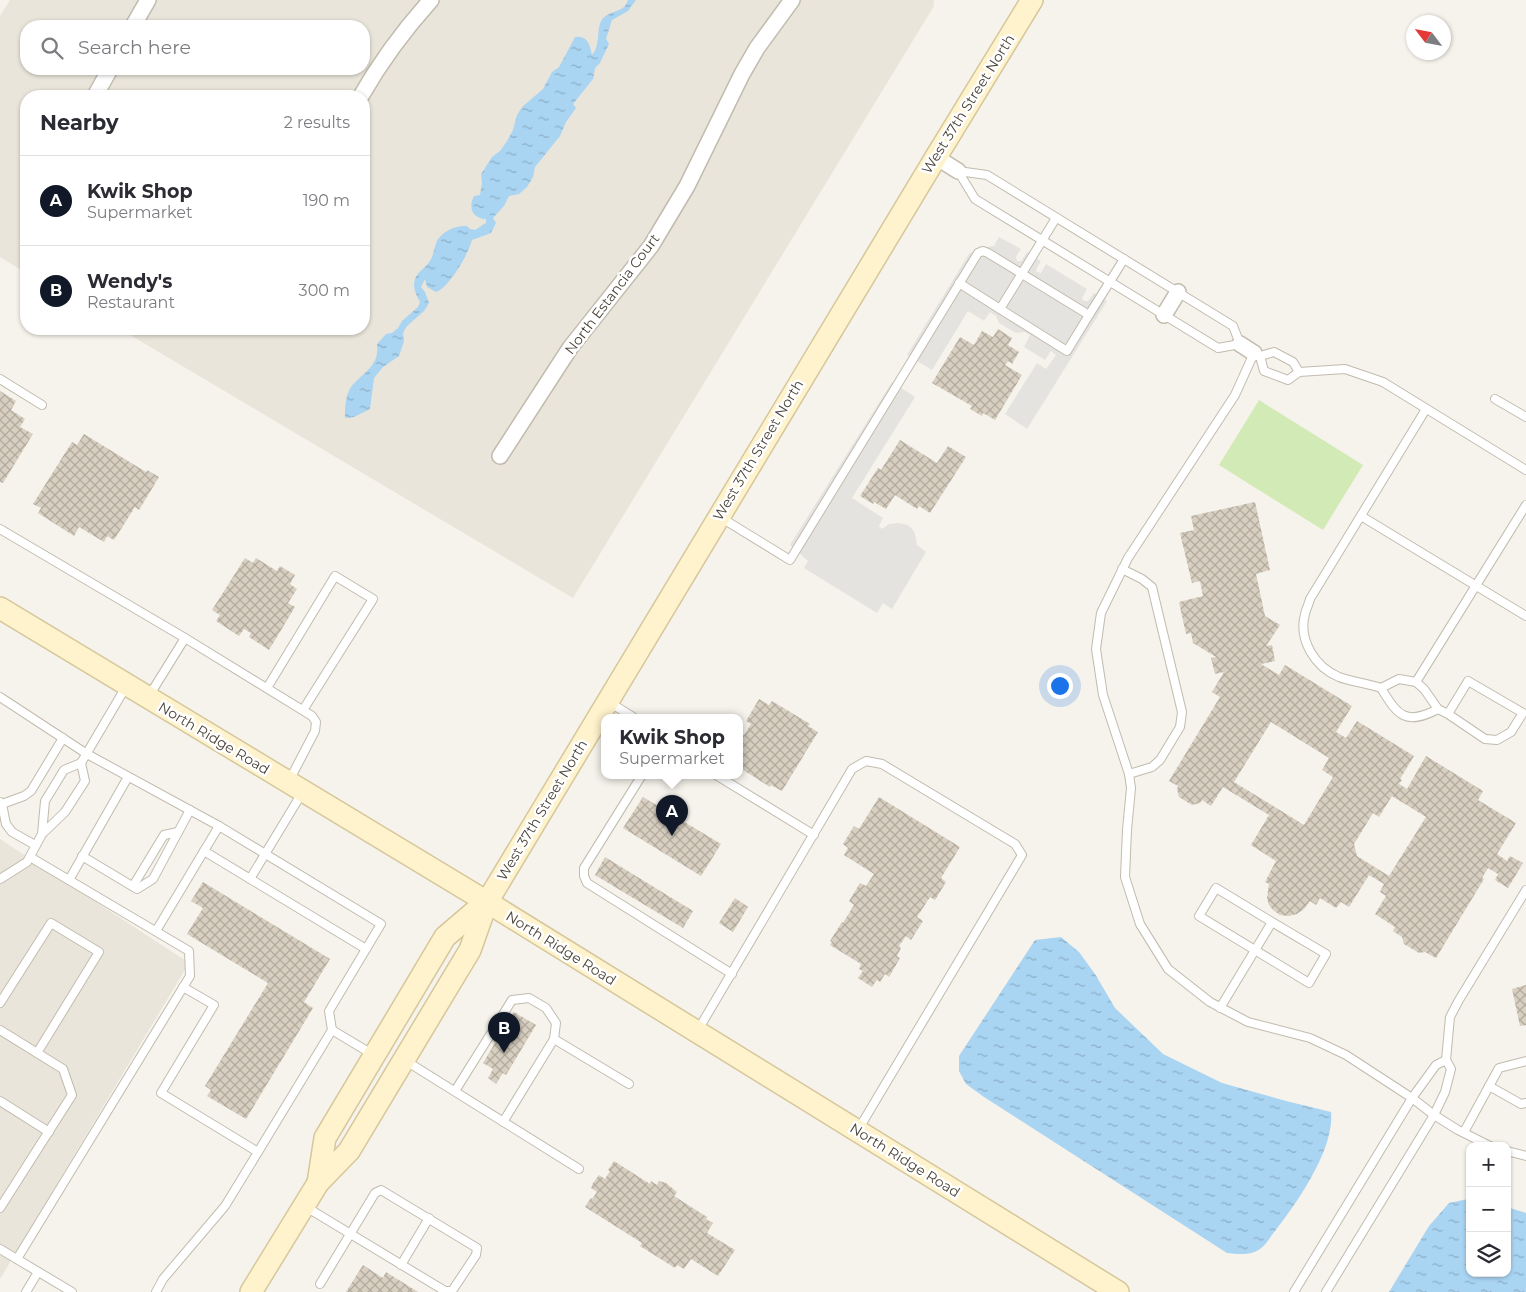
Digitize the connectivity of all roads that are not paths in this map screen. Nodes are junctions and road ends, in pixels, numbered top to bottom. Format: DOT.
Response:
graph roads {
  1 [pos="148,0"];
  2 [pos="431,0"];
  3 [pos="792,0"];
  4 [pos="1032,0"];
  5 [pos="136,20"];
  6 [pos="107,75"];
  7 [pos="98,90"];
  8 [pos="365,90"];
  9 [pos="936,157"];
  10 [pos="958,171"];
  11 [pos="1056,218"];
  12 [pos="1042,239"];
  13 [pos="1124,259"];
  14 [pos="1022,273"];
  15 [pos="1110,282"];
  16 [pos="959,283"];
  17 [pos="1178,292"];
  18 [pos="1000,309"];
  19 [pos="1089,315"];
  20 [pos="1164,315"];
  21 [pos="1240,344"];
  22 [pos="1257,354"];
  23 [pos="1299,372"];
  24 [pos="0,379"];
  25 [pos="1495,398"];
  26 [pos="42,405"];
  27 [pos="1426,409"];
  28 [pos="1526,418"];
  29 [pos="500,456"];
  30 [pos="1526,470"];
  31 [pos="1526,505"];
  32 [pos="718,516"];
  33 [pos="1361,516"];
  34 [pos="0,529"];
  35 [pos="1122,569"];
  36 [pos="1476,586"];
  37 [pos="0,608"];
  38 [pos="1526,616"];
  39 [pos="185,638"];
  40 [pos="1416,682"];
  41 [pos="127,685"];
  42 [pos="267,688"];
  43 [pos="1381,688"];
  44 [pos="0,698"];
  45 [pos="148,698"];
  46 [pos="608,701"];
  47 [pos="1438,709"];
  48 [pos="303,710"];
  49 [pos="628,714"];
  50 [pos="1448,714"];
  51 [pos="1524,714"];
  52 [pos="62,738"];
  53 [pos="87,754"];
  54 [pos="81,763"];
  55 [pos="1130,774"];
  56 [pos="128,777"];
  57 [pos="640,779"];
  58 [pos="723,779"];
  59 [pos="296,787"];
  60 [pos="1,803"];
  61 [pos="190,810"];
  62 [pos="219,826"];
  63 [pos="178,832"];
  64 [pos="42,834"];
  65 [pos="814,835"];
  66 [pos="35,845"];
  67 [pos="204,852"];
  68 [pos="265,854"];
  69 [pos="82,856"];
  70 [pos="30,857"];
  71 [pos="0,879"];
  72 [pos="250,879"];
  73 [pos="69,880"];
  74 [pos="133,886"];
  75 [pos="1526,890"];
  76 [pos="487,902"];
  77 [pos="1272,922"];
  78 [pos="156,931"];
  79 [pos="366,950"];
  80 [pos="1255,950"];
  81 [pos="732,974"];
  82 [pos="183,986"];
  83 [pos="0,1003"];
  84 [pos="1220,1008"];
  85 [pos="0,1030"];
  86 [pos="332,1030"];
  87 [pos="697,1032"];
  88 [pos="554,1038"];
  89 [pos="37,1053"];
  90 [pos="374,1055"];
  91 [pos="405,1060"];
  92 [pos="1446,1060"];
  93 [pos="1526,1061"];
  94 [pos="630,1084"];
  95 [pos="1489,1086"];
  96 [pos="455,1091"];
  97 [pos="1412,1098"];
  98 [pos="0,1101"];
  99 [pos="1526,1103"];
  100 [pos="1434,1115"];
  101 [pos="503,1122"];
  102 [pos="858,1131"];
  103 [pos="49,1132"];
  104 [pos="1464,1132"];
  105 [pos="1483,1142"];
  106 [pos="258,1152"];
  107 [pos="1511,1152"];
  108 [pos="1526,1156"];
  109 [pos="579,1169"];
  110 [pos="318,1184"];
  111 [pos="1,1206"];
  112 [pos="304,1206"];
  113 [pos="429,1218"];
  114 [pos="350,1233"];
  115 [pos="0,1249"];
  116 [pos="17,1259"];
  117 [pos="401,1265"];
  118 [pos="38,1272"];
  119 [pos="320,1284"];
  120 [pos="26,1292"];
  121 [pos="72,1292"];
  122 [pos="156,1292"];
  123 [pos="251,1292"];
  124 [pos="1118,1292"];
  125 [pos="1294,1292"];
  126 [pos="1326,1292"];
  1 -- 5 [label="street"];
  2 -- 8 [label="street"];
  3 -- 29 [label="street, North Estancia Court"];
  4 -- 9 [label="street, West 37th Street North"];
  6 -- 7 [label="street"];
  9 -- 10 [label="street"];
  9 -- 32 [label="street, West 37th Street North"];
  10 -- 11 [label="lane"];
  10 -- 12 [label="lane"];
  11 -- 12 [label="lane"];
  11 -- 13 [label="lane"];
  12 -- 14 [label="lane"];
  12 -- 15 [label="lane"];
  13 -- 15 [label="lane"];
  13 -- 17 [label="lane"];
  14 -- 16 [label="lane"];
  14 -- 18 [label="lane"];
  14 -- 19 [label="lane"];
  15 -- 19 [label="lane"];
  15 -- 20 [label="lane"];
  16 -- 18 [label="lane"];
  16 -- 32 [label="lane"];
  17 -- 20 [label="street"];
  17 -- 21 [label="lane"];
  18 -- 19 [label="lane"];
  20 -- 21 [label="lane"];
  21 -- 22 [label="street"];
  22 -- 23 [label="lane"];
  22 -- 23 [label="lane"];
  22 -- 35 [label="lane"];
  23 -- 27 [label="lane"];
  24 -- 26 [label="lane"];
  25 -- 28 [label="lane"];
  27 -- 30 [label="lane"];
  27 -- 33 [label="lane"];
  31 -- 36 [label="lane"];
  32 -- 46 [label="street, West 37th Street North"];
  33 -- 36 [label="lane"];
  33 -- 43 [label="lane"];
  34 -- 39 [label="lane"];
  35 -- 55 [label="lane"];
  35 -- 55 [label="lane"];
  36 -- 38 [label="lane"];
  36 -- 40 [label="lane"];
  37 -- 41 [label="street, North Ridge Road"];
  39 -- 42 [label="lane"];
  39 -- 45 [label="lane"];
  40 -- 43 [label="lane"];
  40 -- 47 [label="lane"];
  41 -- 45 [label="street, North Ridge Road"];
  41 -- 53 [label="lane"];
  42 -- 48 [label="lane"];
  42 -- 48 [label="lane"];
  43 -- 47 [label="lane"];
  44 -- 52 [label="lane"];
  45 -- 59 [label="street, North Ridge Road"];
  46 -- 49 [label="lane"];
  46 -- 76 [label="street, West 37th Street North"];
  47 -- 50 [label="lane"];
  48 -- 59 [label="lane"];
  50 -- 51 [label="lane"];
  50 -- 51 [label="lane"];
  52 -- 53 [label="lane"];
  52 -- 60 [label="lane"];
  53 -- 54 [label="lane"];
  53 -- 56 [label="lane"];
  54 -- 64 [label="lane"];
  54 -- 64 [label="lane"];
  55 -- 84 [label="lane"];
  56 -- 61 [label="lane"];
  56 -- 69 [label="lane"];
  57 -- 81 [label="lane"];
  58 -- 65 [label="lane"];
  59 -- 68 [label="lane"];
  59 -- 76 [label="street, North Ridge Road"];
  60 -- 66 [label="lane"];
  61 -- 62 [label="lane"];
  61 -- 63 [label="lane"];
  62 -- 67 [label="lane"];
  62 -- 68 [label="lane"];
  63 -- 74 [label="lane"];
  63 -- 74 [label="lane"];
  64 -- 66 [label="lane"];
  65 -- 81 [label="lane"];
  65 -- 102 [label="lane"];
  66 -- 70 [label="lane"];
  67 -- 72 [label="lane"];
  67 -- 78 [label="lane"];
  68 -- 72 [label="lane"];
  68 -- 79 [label="lane"];
  69 -- 73 [label="lane"];
  69 -- 74 [label="lane"];
  70 -- 71 [label="lane"];
  70 -- 73 [label="lane"];
  72 -- 79 [label="lane"];
  73 -- 78 [label="lane"];
  75 -- 92 [label="lane"];
  76 -- 87 [label="street, North Ridge Road"];
  76 -- 90 [label="street, West 37th Street North"];
  76 -- 91 [label="street, West 37th Street North"];
  77 -- 80 [label="lane"];
  77 -- 80 [label="lane"];
  77 -- 80 [label="lane"];
  78 -- 82 [label="lane"];
  79 -- 86 [label="lane"];
  80 -- 84 [label="lane"];
  81 -- 87 [label="lane"];
  82 -- 106 [label="lane"];
  82 -- 116 [label="lane"];
  83 -- 89 [label="lane"];
  84 -- 97 [label="lane"];
  85 -- 89 [label="lane"];
  86 -- 90 [label="lane"];
  86 -- 106 [label="lane"];
  87 -- 102 [label="street, North Ridge Road"];
  88 -- 94 [label="lane"];
  88 -- 96 [label="lane"];
  88 -- 101 [label="lane"];
  89 -- 103 [label="lane"];
  90 -- 110 [label="street, West 37th Street North"];
  91 -- 96 [label="lane"];
  91 -- 110 [label="street, West 37th Street North"];
  92 -- 97 [label="lane"];
  92 -- 100 [label="lane"];
  93 -- 95 [label="lane"];
  95 -- 99 [label="lane"];
  95 -- 104 [label="lane"];
  96 -- 101 [label="lane"];
  97 -- 100 [label="lane"];
  97 -- 125 [label="lane"];
  98 -- 103 [label="lane"];
  100 -- 104 [label="lane"];
  100 -- 126 [label="lane"];
  101 -- 109 [label="lane"];
  102 -- 124 [label="street, North Ridge Road"];
  103 -- 111 [label="lane"];
  104 -- 105 [label="lane"];
  106 -- 122 [label="lane"];
  107 -- 108 [label="lane"];
  110 -- 112 [label="street, West 37th Street North"];
  112 -- 114 [label="lane"];
  112 -- 123 [label="street, West 37th Street North"];
  113 -- 114 [label="lane"];
  113 -- 117 [label="lane"];
  113 -- 117 [label="lane"];
  114 -- 117 [label="lane"];
  114 -- 119 [label="lane"];
  115 -- 116 [label="lane"];
  116 -- 118 [label="lane"];
  118 -- 120 [label="lane"];
  118 -- 121 [label="lane"];
}
